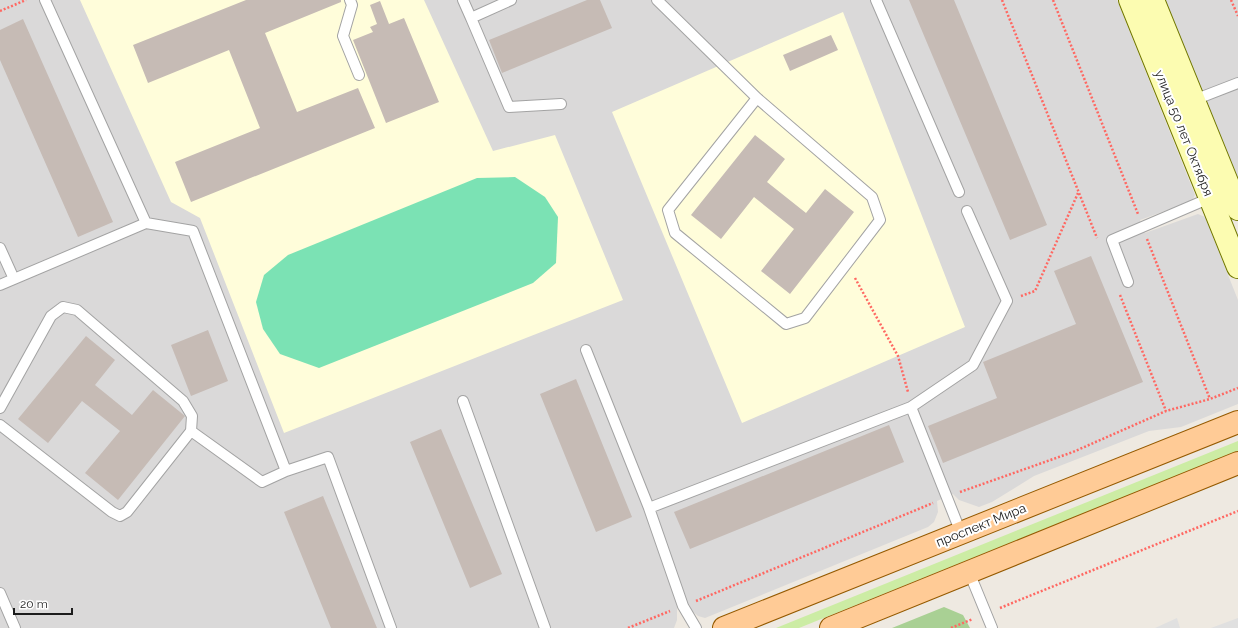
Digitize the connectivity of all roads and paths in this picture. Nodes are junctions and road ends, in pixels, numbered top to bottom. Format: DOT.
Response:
graph roads {
  1 [pos="26,0"];
  2 [pos="45,0"];
  3 [pos="350,0"];
  4 [pos="463,0"];
  5 [pos="511,0"];
  6 [pos="657,0"];
  7 [pos="876,0"];
  8 [pos="1002,0"];
  9 [pos="1053,0"];
  10 [pos="1130,0"];
  11 [pos="1153,0"];
  12 [pos="1232,0"];
  13 [pos="0,11"];
  14 [pos="1238,16"];
  15 [pos="470,18"];
  16 [pos="359,75"];
  17 [pos="1238,83"];
  18 [pos="757,98"];
  19 [pos="1194,100"];
  20 [pos="561,104"];
  21 [pos="1174,108"];
  22 [pos="959,192"];
  23 [pos="1079,192"];
  24 [pos="1210,198"];
  25 [pos="1238,208"];
  26 [pos="967,211"];
  27 [pos="1140,220"];
  28 [pos="146,223"];
  29 [pos="1145,233"];
  30 [pos="1099,243"];
  31 [pos="0,248"];
  32 [pos="847,263"];
  33 [pos="1238,267"];
  34 [pos="14,279"];
  35 [pos="1128,282"];
  36 [pos="0,285"];
  37 [pos="1120,294"];
  38 [pos="1007,301"];
  39 [pos="586,350"];
  40 [pos="1238,388"];
  41 [pos="1210,399"];
  42 [pos="463,400"];
  43 [pos="911,407"];
  44 [pos="0,408"];
  45 [pos="1166,411"];
  46 [pos="1238,422"];
  47 [pos="0,425"];
  48 [pos="191,431"];
  49 [pos="1238,462"];
  50 [pos="286,471"];
  51 [pos="954,494"];
  52 [pos="937,501"];
  53 [pos="649,508"];
  54 [pos="1238,511"];
  55 [pos="961,532"];
  56 [pos="969,572"];
  57 [pos="0,593"];
  58 [pos="689,604"];
  59 [pos="677,608"];
  60 [pos="997,610"];
  61 [pos="976,618"];
  62 [pos="15,628"];
  63 [pos="391,628"];
  64 [pos="545,628"];
  65 [pos="628,628"];
  66 [pos="696,628"];
  67 [pos="724,628"];
  68 [pos="831,628"];
  69 [pos="952,628"];
  70 [pos="992,628"];
  1 -- 13 [label="path"];
  2 -- 28 [label="lane"];
  3 -- 16 [label="lane"];
  4 -- 15 [label="lane"];
  5 -- 15 [label="lane"];
  6 -- 18 [label="lane"];
  7 -- 22 [label="lane"];
  8 -- 23 [label="path"];
  9 -- 27 [label="path"];
  10 -- 21 [label="street, улица 50 лет Октября"];
  11 -- 19 [label="street, улица 50 лет Октября"];
  12 -- 14 [label="path"];
  15 -- 20 [label="lane"];
  17 -- 19 [label="lane"];
  18 -- 32 [label="lane"];
  18 -- 32 [label="lane"];
  19 -- 21 [label="street"];
  19 -- 25 [label="street, улица 50 лет Октября"];
  21 -- 24 [label="street, улица 50 лет Октября"];
  23 -- 30 [label="path"];
  23 -- 38 [label="path"];
  24 -- 33 [label="street, улица 50 лет Октября"];
  24 -- 35 [label="lane"];
  26 -- 38 [label="lane"];
  28 -- 34 [label="lane"];
  28 -- 50 [label="lane"];
  29 -- 41 [label="path"];
  31 -- 34 [label="lane"];
  32 -- 43 [label="path"];
  34 -- 36 [label="lane"];
  37 -- 45 [label="path"];
  38 -- 43 [label="lane"];
  39 -- 53 [label="lane"];
  40 -- 41 [label="path"];
  41 -- 45 [label="path"];
  42 -- 64 [label="lane"];
  43 -- 53 [label="lane"];
  43 -- 55 [label="lane"];
  44 -- 48 [label="lane"];
  45 -- 51 [label="path"];
  46 -- 55 [label="main road, проспект Мира"];
  47 -- 48 [label="lane"];
  48 -- 50 [label="lane"];
  49 -- 56 [label="main road"];
  50 -- 63 [label="lane"];
  52 -- 58 [label="path"];
  53 -- 66 [label="lane"];
  54 -- 60 [label="path"];
  55 -- 67 [label="main road, проспект Мира"];
  56 -- 68 [label="main road"];
  56 -- 70 [label="lane"];
  57 -- 62 [label="lane"];
  59 -- 65 [label="path"];
  61 -- 69 [label="path"];
}
